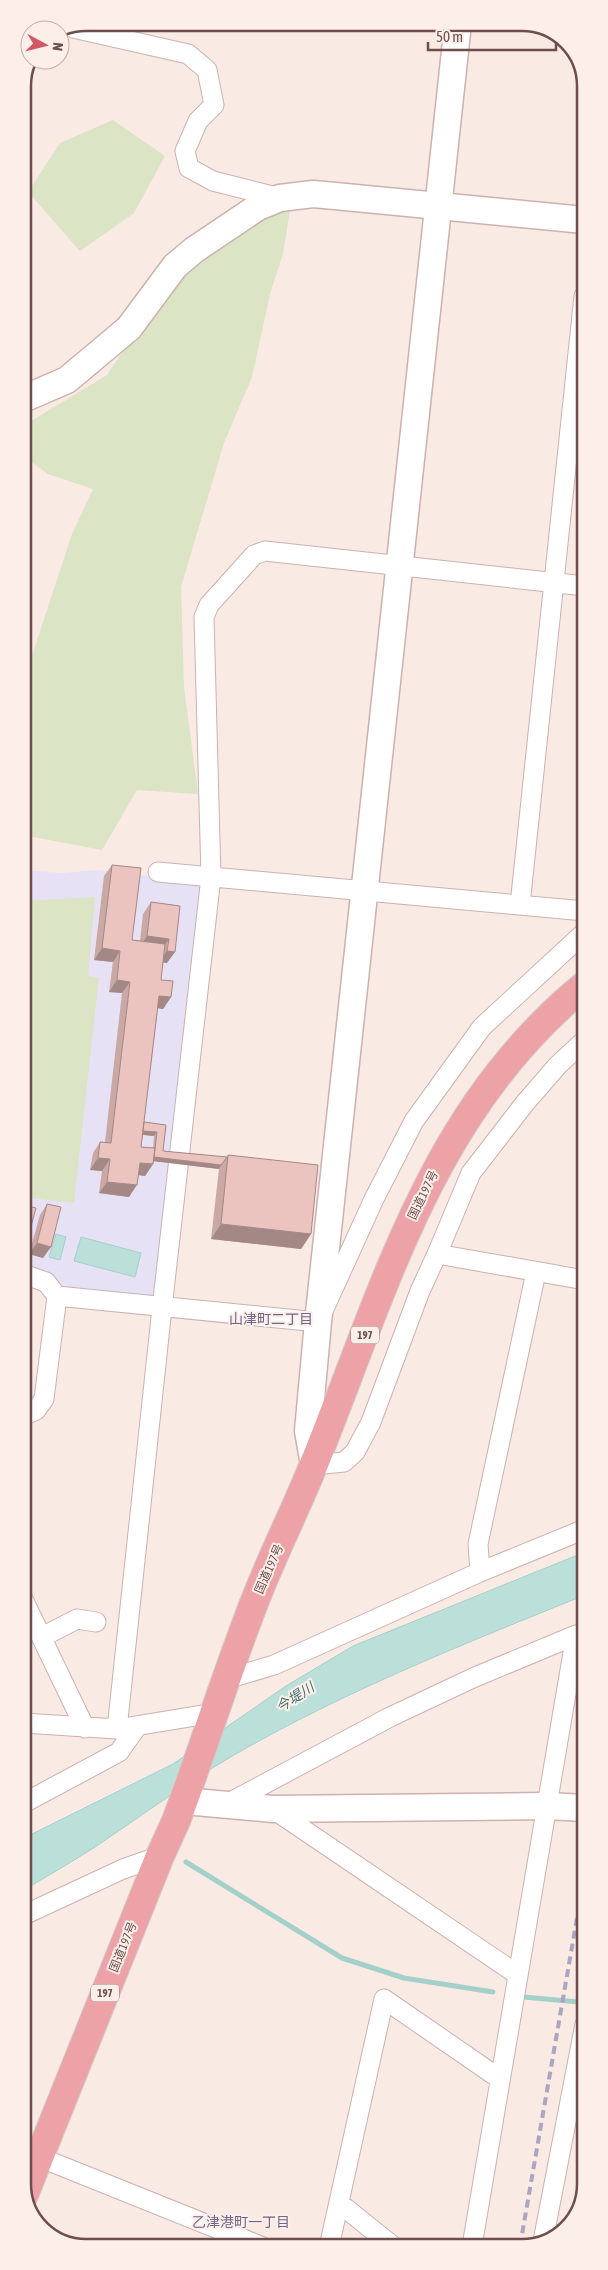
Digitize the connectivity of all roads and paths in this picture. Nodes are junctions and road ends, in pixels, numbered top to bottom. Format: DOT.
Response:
graph roads {
  1 [pos="86,31"];
  2 [pos="457,31"];
  3 [pos="280,198"];
  4 [pos="438,205"];
  5 [pos="577,219"];
  6 [pos="577,363"];
  7 [pos="31,396"];
  8 [pos="399,567"];
  9 [pos="554,583"];
  10 [pos="577,585"];
  11 [pos="158,872"];
  12 [pos="211,877"];
  13 [pos="365,891"];
  14 [pos="520,906"];
  15 [pos="577,911"];
  16 [pos="577,939"];
  17 [pos="577,993"];
  18 [pos="577,1047"];
  19 [pos="437,1254"];
  20 [pos="536,1272"];
  21 [pos="31,1277"];
  22 [pos="577,1279"];
  23 [pos="57,1296"];
  24 [pos="162,1308"];
  25 [pos="318,1322"];
  26 [pos="31,1412"];
  27 [pos="314,1465"];
  28 [pos="577,1532"];
  29 [pos="480,1572"];
  30 [pos="31,1615"];
  31 [pos="96,1622"];
  32 [pos="42,1638"];
  33 [pos="227,1679"];
  34 [pos="213,1719"];
  35 [pos="31,1724"];
  36 [pos="86,1728"];
  37 [pos="136,1728"];
  38 [pos="117,1729"];
  39 [pos="186,1796"];
  40 [pos="31,1799"];
  41 [pos="224,1805"];
  42 [pos="547,1806"];
  43 [pos="577,1808"];
  44 [pos="273,1809"];
  45 [pos="160,1856"];
  46 [pos="31,1912"];
  47 [pos="518,1975"];
  48 [pos="500,2079"];
  49 [pos="577,2093"];
  50 [pos="39,2157"];
  51 [pos="31,2177"];
  52 [pos="339,2203"];
  53 [pos="545,2234"];
  54 [pos="243,2239"];
  55 [pos="331,2239"];
  56 [pos="384,2239"];
  57 [pos="473,2239"];
  1 -- 3 [label="street"];
  2 -- 4 [label="street"];
  3 -- 4 [label="street"];
  3 -- 7 [label="street"];
  4 -- 5 [label="street"];
  4 -- 8 [label="street"];
  6 -- 9 [label="street"];
  8 -- 9 [label="street"];
  8 -- 12 [label="street"];
  8 -- 13 [label="street"];
  9 -- 10 [label="street"];
  9 -- 14 [label="street"];
  11 -- 12 [label="street"];
  12 -- 13 [label="street"];
  12 -- 24 [label="street"];
  13 -- 14 [label="street"];
  13 -- 25 [label="street"];
  14 -- 15 [label="street"];
  16 -- 25 [label="street"];
  17 -- 27 [label="highway, 国道197号 / 197"];
  18 -- 19 [label="street"];
  19 -- 20 [label="street"];
  19 -- 27 [label="street"];
  20 -- 22 [label="street"];
  20 -- 29 [label="street"];
  21 -- 23 [label="street"];
  23 -- 24 [label="street"];
  23 -- 26 [label="street"];
  24 -- 25 [label="street"];
  24 -- 38 [label="street"];
  25 -- 27 [label="street"];
  27 -- 33 [label="highway, 国道197号 / 197"];
  28 -- 29 [label="street"];
  29 -- 33 [label="street"];
  30 -- 32 [label="street"];
  31 -- 32 [label="street"];
  32 -- 36 [label="street"];
  33 -- 34 [label="highway, 国道197号 / 197"];
  34 -- 37 [label="street"];
  34 -- 39 [label="highway, 国道197号 / 197"];
  35 -- 36 [label="street"];
  36 -- 38 [label="street"];
  37 -- 38 [label="street"];
  37 -- 40 [label="street"];
  39 -- 41 [label="street"];
  39 -- 45 [label="highway, 国道197号 / 197"];
  41 -- 42 [label="street"];
  41 -- 44 [label="street"];
  42 -- 43 [label="street"];
  42 -- 44 [label="street"];
  42 -- 47 [label="street"];
  44 -- 47 [label="street"];
  45 -- 46 [label="street"];
  45 -- 50 [label="highway, 国道197号 / 197"];
  47 -- 48 [label="street"];
  48 -- 52 [label="street"];
  48 -- 57 [label="street"];
  49 -- 53 [label="street"];
  50 -- 51 [label="highway, 国道197号 / 197"];
  50 -- 54 [label="street"];
  52 -- 55 [label="street"];
  52 -- 56 [label="street"];
}
